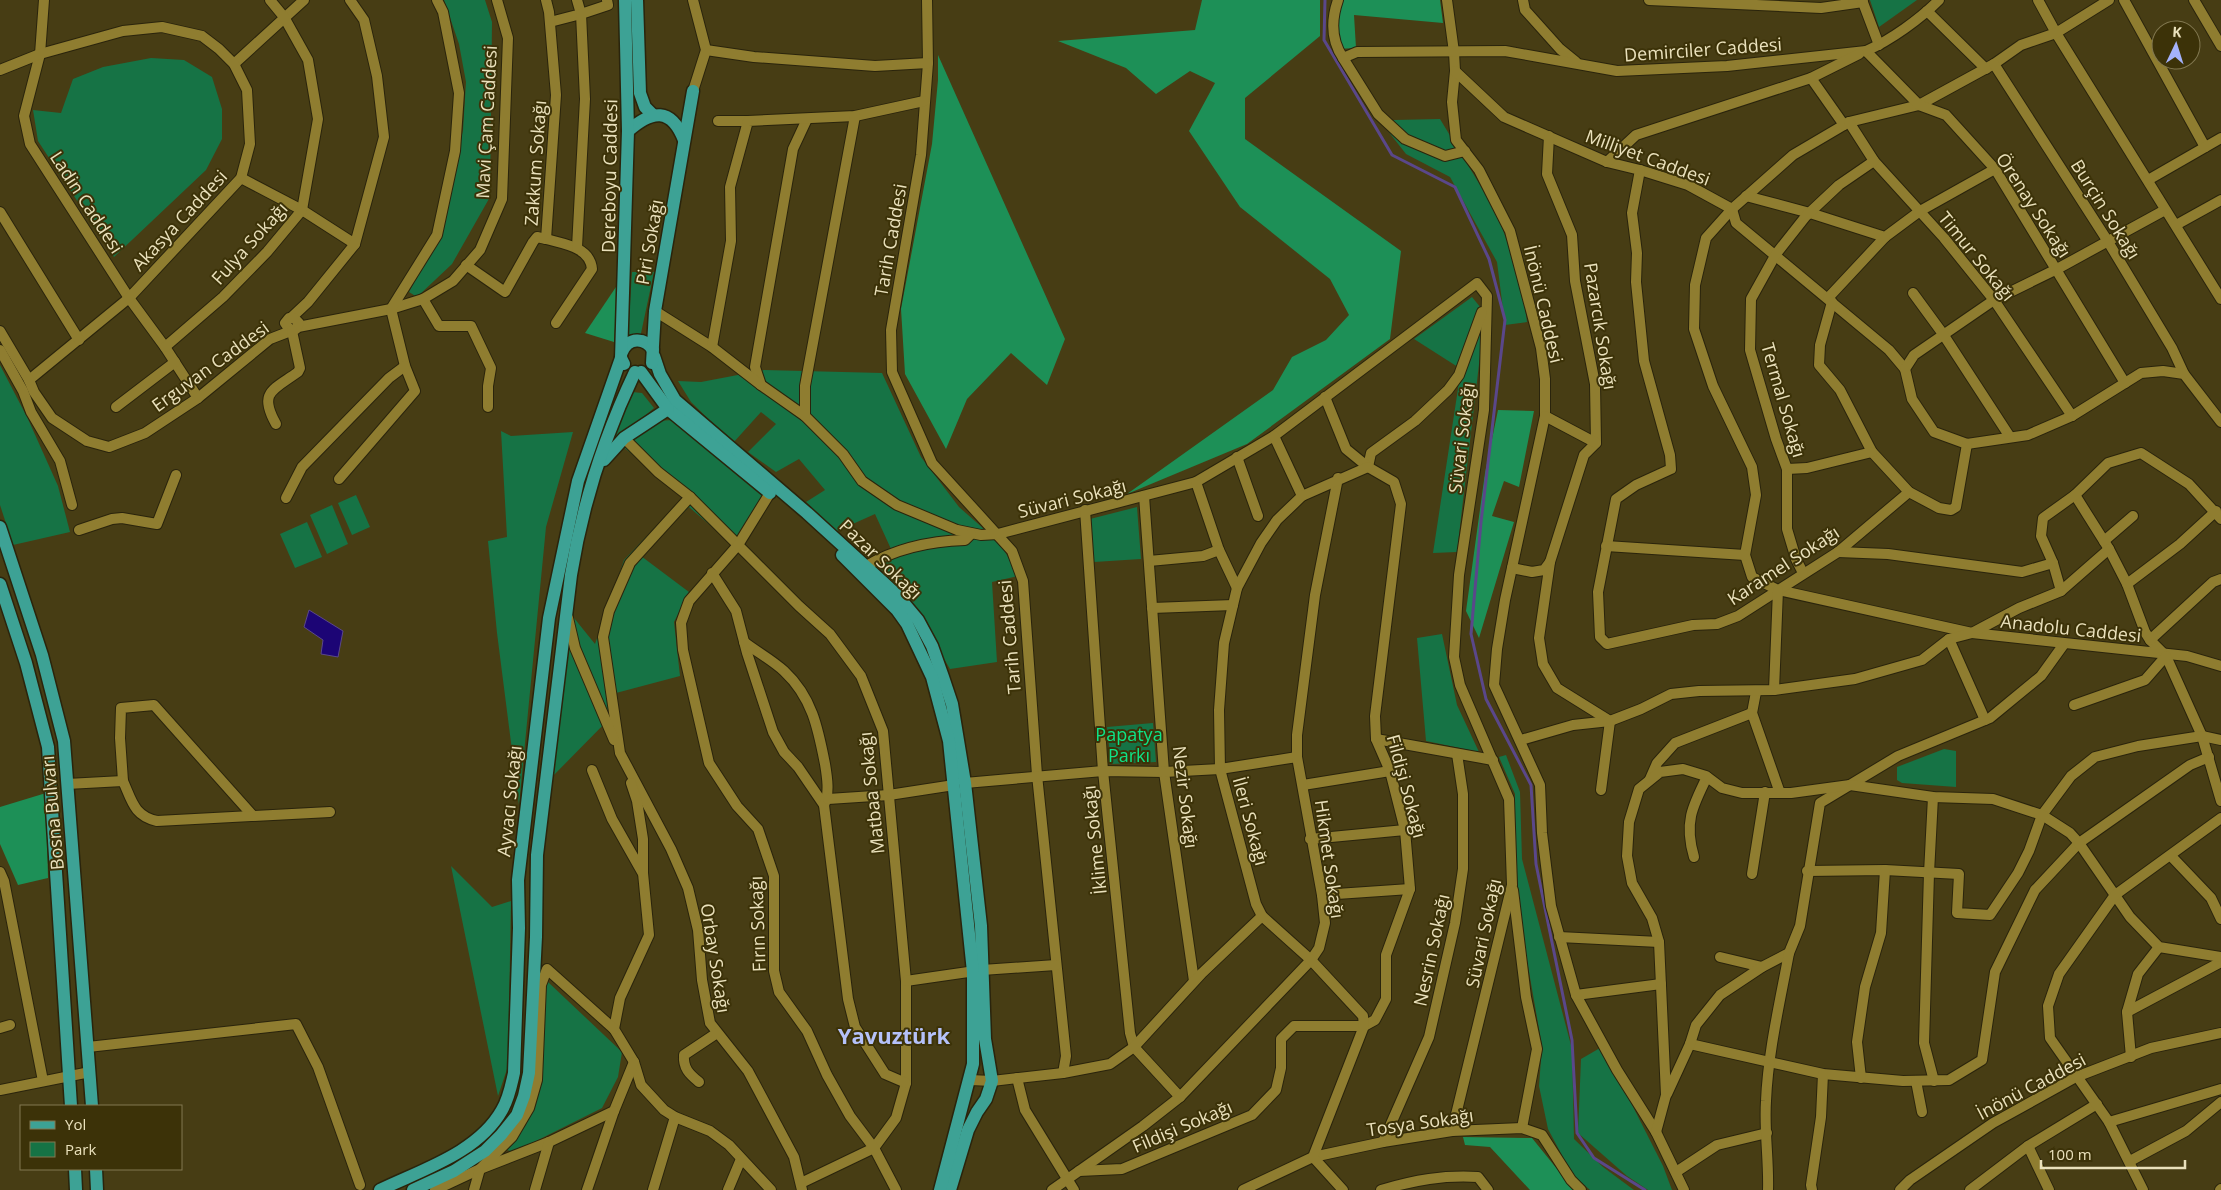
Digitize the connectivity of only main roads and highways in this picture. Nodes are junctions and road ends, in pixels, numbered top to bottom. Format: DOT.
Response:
graph roads {
  1 [pos="625,0"];
  2 [pos="637,0"];
  3 [pos="653,115"];
  4 [pos="669,117"];
  5 [pos="628,131"];
  6 [pos="684,140"];
  7 [pos="653,353"];
  8 [pos="622,355"];
  9 [pos="638,372"];
  10 [pos="668,409"];
  11 [pos="598,467"];
  12 [pos="0,527"];
  13 [pos="0,584"];
  14 [pos="959,784"];
  15 [pos="977,971"];
  16 [pos="71,1105"];
  17 [pos="92,1105"];
  18 [pos="75,1170"];
  19 [pos="96,1170"];
  20 [pos="76,1190"];
  21 [pos="97,1190"];
  22 [pos="380,1190"];
  23 [pos="412,1190"];
  24 [pos="940,1190"];
  25 [pos="950,1190"];
  1 -- 5 [label="main road, Dereboyu Caddesi"];
  2 -- 3 [label="main road, Dereboyu Caddesi"];
  3 -- 4 [label="main road"];
  3 -- 5 [label="main road"];
  4 -- 6 [label="main road"];
  4 -- 6 [label="main road, Piri Sokağı"];
  5 -- 8 [label="main road, Dereboyu Caddesi"];
  6 -- 7 [label="main road, Piri Sokağı"];
  7 -- 8 [label="main road"];
  7 -- 9 [label="main road"];
  7 -- 14 [label="main road, Pazar Sokağı"];
  8 -- 9 [label="main road"];
  8 -- 22 [label="main road, Ayvacı Sokağı"];
  9 -- 10 [label="main road, Pazar Sokağı"];
  9 -- 11 [label="main road"];
  10 -- 11 [label="main road"];
  10 -- 14 [label="main road, Pazar Sokağı"];
  11 -- 23 [label="main road"];
  12 -- 17 [label="main road, Bosna Bulvarı"];
  13 -- 16 [label="main road, Bosna Bulvarı"];
  14 -- 15 [label="main road, Pazar Sokağı"];
  15 -- 24 [label="main road, Pazar Sokağı"];
  15 -- 25 [label="main road, Pazar Sokağı"];
  18 -- 20 [label="main road"];
  19 -- 21 [label="main road"];
}
